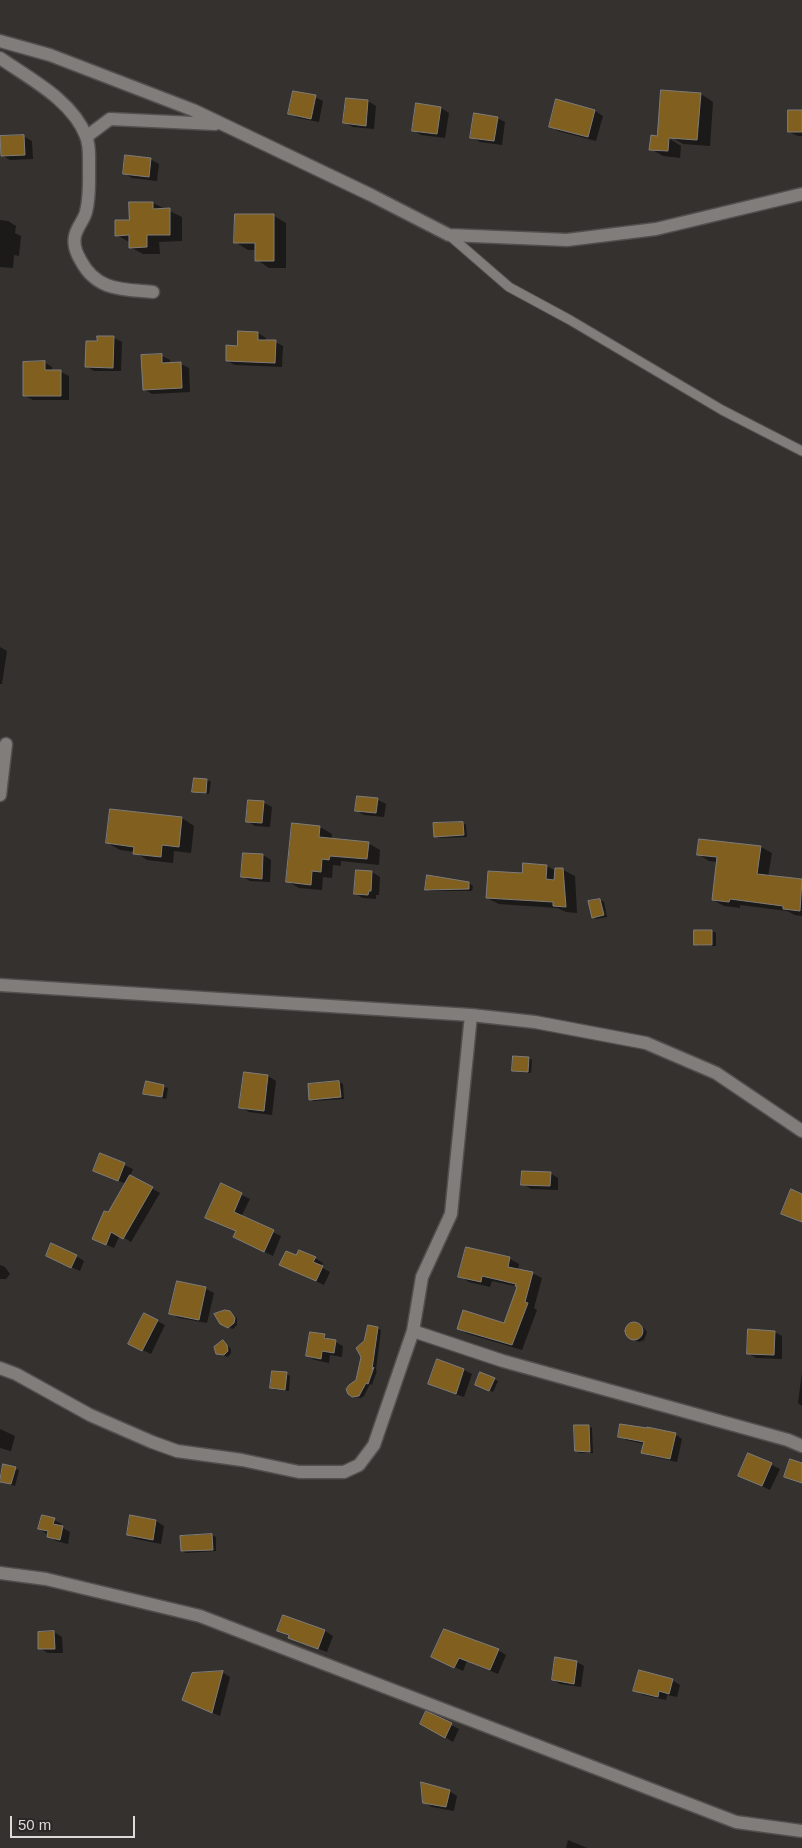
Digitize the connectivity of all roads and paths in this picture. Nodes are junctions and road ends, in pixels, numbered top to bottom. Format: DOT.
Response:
graph roads {
  1 [pos="0,41"];
  2 [pos="0,58"];
  3 [pos="222,124"];
  4 [pos="86,137"];
  5 [pos="802,194"];
  6 [pos="449,235"];
  7 [pos="153,292"];
  8 [pos="802,451"];
  9 [pos="6,744"];
  10 [pos="0,795"];
  11 [pos="0,985"];
  12 [pos="470,1015"];
  13 [pos="802,1131"];
  14 [pos="413,1331"];
  15 [pos="0,1368"];
  16 [pos="802,1446"];
  17 [pos="0,1573"];
  18 [pos="802,1831"];
  1 -- 3 [label="street"];
  2 -- 4 [label="street"];
  3 -- 4 [label="street"];
  3 -- 6 [label="street"];
  4 -- 7 [label="street"];
  5 -- 6 [label="street"];
  6 -- 8 [label="lane"];
  9 -- 10 [label="street"];
  11 -- 12 [label="street"];
  12 -- 13 [label="street"];
  12 -- 14 [label="street"];
  14 -- 15 [label="street"];
  14 -- 16 [label="street"];
  17 -- 18 [label="street"];
}
